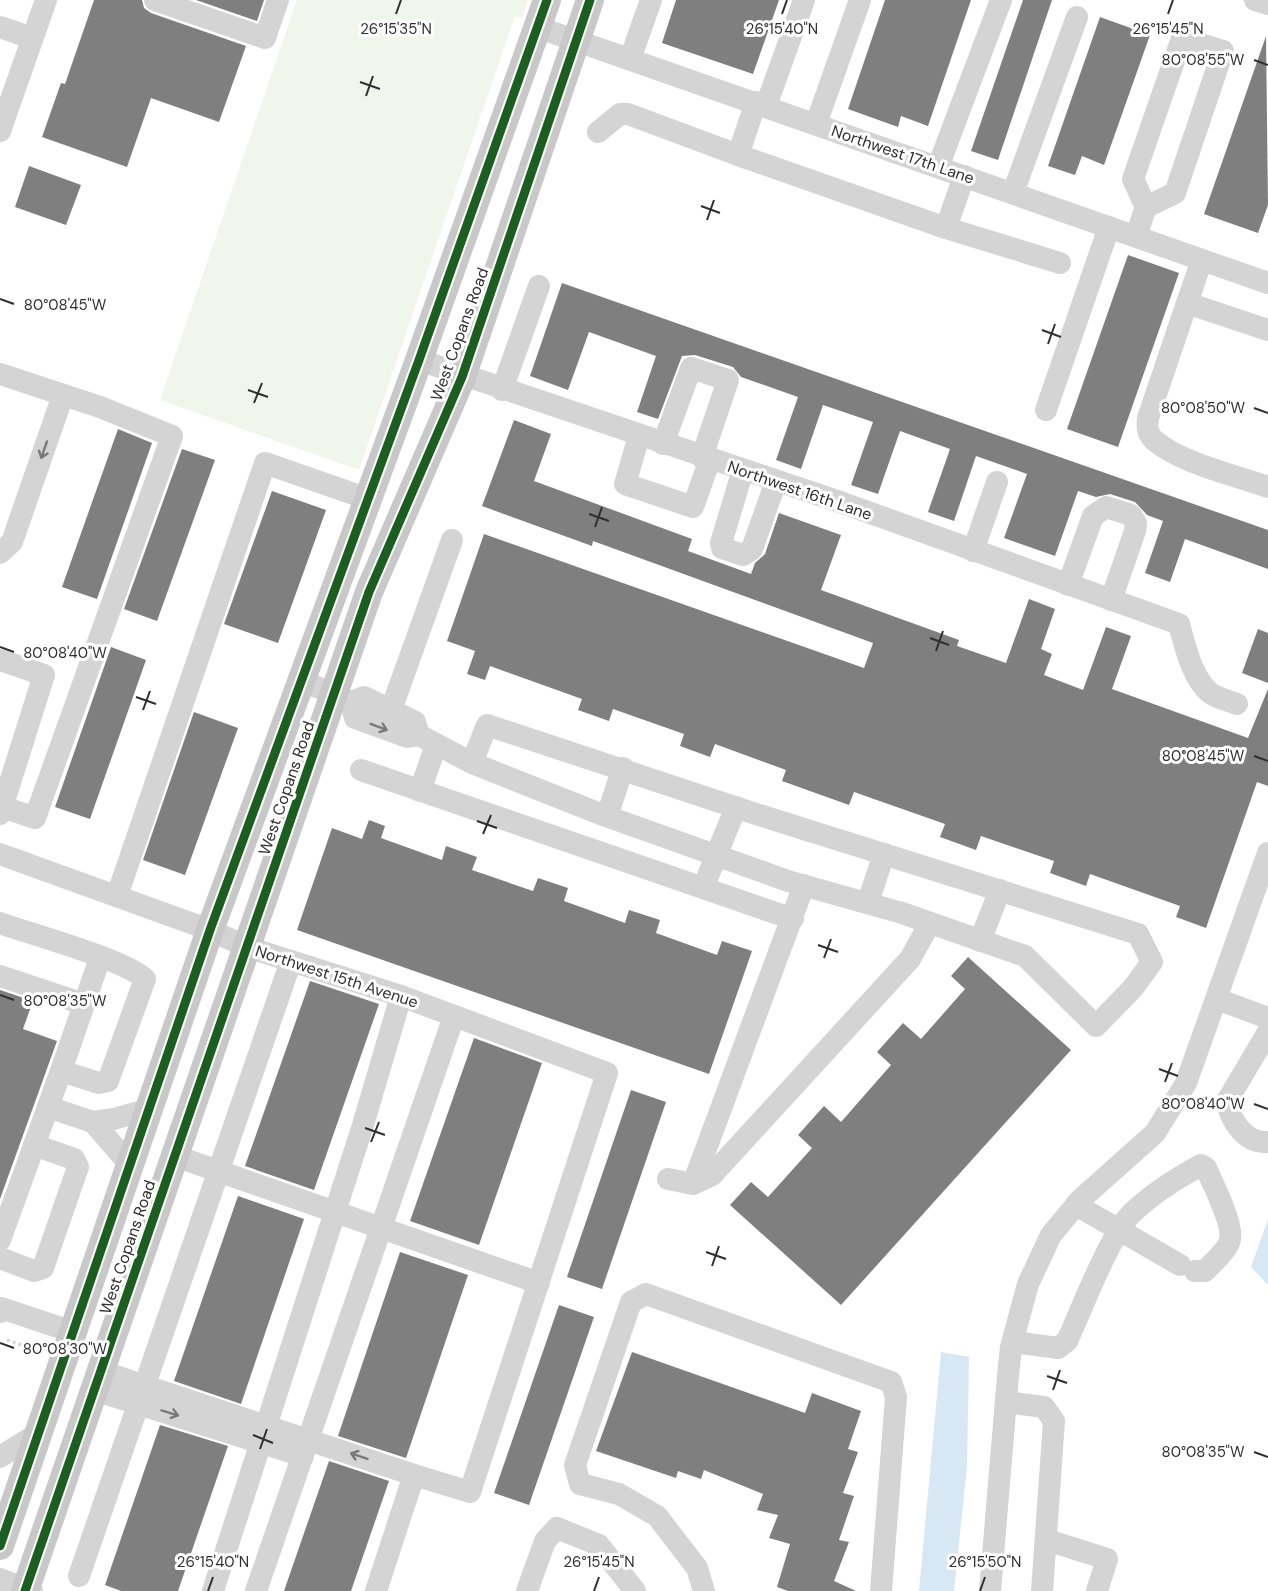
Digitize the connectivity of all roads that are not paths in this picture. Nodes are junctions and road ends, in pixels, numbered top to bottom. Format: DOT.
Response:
graph roads {
  1 [pos="45,0"];
  2 [pos="155,0"];
  3 [pos="278,0"];
  4 [pos="547,0"];
  5 [pos="590,0"];
  6 [pos="651,0"];
  7 [pos="804,0"];
  8 [pos="860,0"];
  9 [pos="1001,0"];
  10 [pos="1255,0"];
  11 [pos="1268,4"];
  12 [pos="1077,17"];
  13 [pos="0,27"];
  14 [pos="537,27"];
  15 [pos="32,38"];
  16 [pos="577,40"];
  17 [pos="630,59"];
  18 [pos="761,104"];
  19 [pos="1,124"];
  20 [pos="816,124"];
  21 [pos="598,132"];
  22 [pos="738,155"];
  23 [pos="938,167"];
  24 [pos="964,176"];
  25 [pos="1013,193"];
  26 [pos="1146,207"];
  27 [pos="1109,227"];
  28 [pos="946,228"];
  29 [pos="1136,236"];
  30 [pos="1202,260"];
  31 [pos="1060,263"];
  32 [pos="1268,283"];
  33 [pos="539,286"];
  34 [pos="1187,303"];
  35 [pos="1268,330"];
  36 [pos="419,360"];
  37 [pos="0,374"];
  38 [pos="462,376"];
  39 [pos="502,390"];
  40 [pos="63,395"];
  41 [pos="1046,410"];
  42 [pos="639,436"];
  43 [pos="663,444"];
  44 [pos="706,458"];
  45 [pos="743,470"];
  46 [pos="776,481"];
  47 [pos="997,482"];
  48 [pos="1268,487"];
  49 [pos="368,499"];
  50 [pos="452,540"];
  51 [pos="973,550"];
  52 [pos="0,554"];
  53 [pos="1068,585"];
  54 [pos="1111,600"];
  55 [pos="0,660"];
  56 [pos="301,680"];
  57 [pos="342,698"];
  58 [pos="1237,704"];
  59 [pos="392,710"];
  60 [pos="428,740"];
  61 [pos="472,763"];
  62 [pos="623,768"];
  63 [pos="361,770"];
  64 [pos="420,790"];
  65 [pos="546,792"];
  66 [pos="736,807"];
  67 [pos="1,809"];
  68 [pos="607,816"];
  69 [pos="633,825"];
  70 [pos="531,828"];
  71 [pos="0,854"];
  72 [pos="884,854"];
  73 [pos="1268,854"];
  74 [pos="715,855"];
  75 [pos="622,860"];
  76 [pos="804,885"];
  77 [pos="703,888"];
  78 [pos="1000,890"];
  79 [pos="117,896"];
  80 [pos="1261,896"];
  81 [pos="868,902"];
  82 [pos="793,919"];
  83 [pos="0,923"];
  84 [pos="930,923"];
  85 [pos="210,930"];
  86 [pos="980,940"];
  87 [pos="247,947"];
  88 [pos="100,958"];
  89 [pos="291,961"];
  90 [pos="0,976"];
  91 [pos="401,996"];
  92 [pos="1217,999"];
  93 [pos="84,1004"];
  94 [pos="454,1016"];
  95 [pos="1268,1018"];
  96 [pos="1268,1032"];
  97 [pos="61,1071"];
  98 [pos="48,1107"];
  99 [pos="149,1109"];
  100 [pos="93,1122"];
  101 [pos="1268,1142"];
  102 [pos="34,1145"];
  103 [pos="175,1156"];
  104 [pos="130,1165"];
  105 [pos="218,1173"];
  106 [pos="668,1179"];
  107 [pos="693,1184"];
  108 [pos="1076,1205"];
  109 [pos="335,1211"];
  110 [pos="381,1227"];
  111 [pos="1119,1229"];
  112 [pos="0,1240"];
  113 [pos="0,1258"];
  114 [pos="539,1283"];
  115 [pos="0,1309"];
  116 [pos="73,1332"];
  117 [pos="1013,1342"];
  118 [pos="97,1380"];
  119 [pos="140,1394"];
  120 [pos="1006,1402"];
  121 [pos="40,1432"];
  122 [pos="263,1433"];
  123 [pos="306,1448"];
  124 [pos="0,1457"];
  125 [pos="414,1475"];
  126 [pos="1047,1540"];
  127 [pos="0,1546"];
  128 [pos="79,1576"];
  129 [pos="0,1579"];
  130 [pos="28,1590"];
  131 [pos="213,1591"];
  132 [pos="256,1591"];
  133 [pos="376,1591"];
  134 [pos="527,1591"];
  135 [pos="635,1591"];
  136 [pos="704,1591"];
  137 [pos="882,1591"];
  138 [pos="990,1591"];
  139 [pos="1042,1591"];
  140 [pos="1097,1591"];
  1 -- 15 [label="street"];
  2 -- 3 [label="street"];
  4 -- 14 [label="main road, West Copans Road"];
  5 -- 16 [label="main road, West Copans Road"];
  6 -- 17 [label="street"];
  7 -- 18 [label="street"];
  8 -- 20 [label="street"];
  9 -- 23 [label="street"];
  10 -- 11 [label="street"];
  12 -- 25 [label="street"];
  13 -- 15 [label="street"];
  14 -- 16 [label="street, Northwest 17th Lane"];
  14 -- 36 [label="main road, West Copans Road"];
  15 -- 19 [label="street"];
  16 -- 17 [label="street, Northwest 17th Lane"];
  16 -- 38 [label="main road, West Copans Road"];
  17 -- 18 [label="street, Northwest 17th Lane"];
  18 -- 20 [label="street, Northwest 17th Lane"];
  18 -- 22 [label="street"];
  20 -- 23 [label="street, Northwest 17th Lane"];
  21 -- 22 [label="street"];
  22 -- 28 [label="street"];
  23 -- 24 [label="street, Northwest 17th Lane"];
  24 -- 25 [label="street, Northwest 17th Lane"];
  24 -- 28 [label="street"];
  25 -- 27 [label="street, Northwest 17th Lane"];
  26 -- 26 [label="street"];
  26 -- 29 [label="street"];
  27 -- 29 [label="street, Northwest 17th Lane"];
  27 -- 41 [label="street"];
  28 -- 31 [label="street"];
  29 -- 30 [label="street, Northwest 17th Lane"];
  30 -- 32 [label="street, Northwest 17th Lane"];
  30 -- 34 [label="street"];
  33 -- 39 [label="street"];
  34 -- 35 [label="street"];
  34 -- 48 [label="street"];
  36 -- 38 [label="street, Northwest 16th Lane"];
  36 -- 49 [label="main road, West Copans Road"];
  37 -- 40 [label="street"];
  38 -- 39 [label="street, Northwest 16th Lane"];
  38 -- 57 [label="main road, West Copans Road"];
  39 -- 42 [label="street, Northwest 16th Lane"];
  40 -- 52 [label="street, one-way"];
  40 -- 67 [label="street"];
  42 -- 43 [label="street, Northwest 16th Lane"];
  42 -- 44 [label="street"];
  43 -- 44 [label="street, Northwest 16th Lane"];
  43 -- 44 [label="street"];
  44 -- 45 [label="street, Northwest 16th Lane"];
  45 -- 46 [label="street, Northwest 16th Lane"];
  45 -- 46 [label="street"];
  46 -- 51 [label="street, Northwest 16th Lane"];
  47 -- 51 [label="street"];
  49 -- 56 [label="main road, West Copans Road"];
  49 -- 79 [label="street"];
  50 -- 59 [label="street"];
  51 -- 53 [label="street, Northwest 16th Lane"];
  53 -- 54 [label="street, Northwest 16th Lane"];
  53 -- 54 [label="street"];
  54 -- 58 [label="street, Northwest 16th Lane"];
  55 -- 67 [label="street"];
  56 -- 57 [label="street"];
  56 -- 85 [label="main road, West Copans Road"];
  57 -- 59 [label="street"];
  57 -- 60 [label="street, one-way"];
  57 -- 87 [label="main road, West Copans Road"];
  59 -- 60 [label="street"];
  60 -- 61 [label="street"];
  60 -- 64 [label="street"];
  61 -- 62 [label="street"];
  61 -- 65 [label="street"];
  62 -- 66 [label="street"];
  62 -- 68 [label="street"];
  63 -- 64 [label="street"];
  64 -- 70 [label="street"];
  65 -- 68 [label="street"];
  65 -- 70 [label="street"];
  66 -- 72 [label="street"];
  66 -- 74 [label="street"];
  68 -- 69 [label="street"];
  69 -- 74 [label="street"];
  69 -- 75 [label="street"];
  70 -- 75 [label="street"];
  71 -- 79 [label="street, Northwest 15th Avenue"];
  72 -- 78 [label="street"];
  72 -- 81 [label="street"];
  73 -- 80 [label="street"];
  74 -- 76 [label="street"];
  74 -- 77 [label="street"];
  75 -- 77 [label="street"];
  76 -- 81 [label="street"];
  76 -- 82 [label="street"];
  77 -- 82 [label="street"];
  78 -- 86 [label="street"];
  78 -- 86 [label="street"];
  79 -- 85 [label="street, Northwest 15th Avenue"];
  80 -- 92 [label="street"];
  81 -- 84 [label="street"];
  82 -- 107 [label="street"];
  83 -- 88 [label="street"];
  84 -- 86 [label="street"];
  84 -- 107 [label="street"];
  85 -- 87 [label="street, Northwest 15th Avenue"];
  85 -- 99 [label="main road, West Copans Road"];
  87 -- 89 [label="street, Northwest 15th Avenue"];
  87 -- 103 [label="main road, West Copans Road"];
  88 -- 93 [label="street"];
  88 -- 97 [label="street"];
  89 -- 91 [label="street, Northwest 15th Avenue"];
  89 -- 105 [label="street"];
  90 -- 93 [label="street"];
  91 -- 94 [label="street, Northwest 15th Avenue"];
  91 -- 109 [label="street"];
  92 -- 95 [label="street"];
  92 -- 108 [label="street"];
  93 -- 97 [label="street"];
  94 -- 110 [label="street"];
  94 -- 114 [label="street, Northwest 15th Avenue"];
  96 -- 101 [label="street"];
  97 -- 98 [label="street"];
  98 -- 100 [label="street"];
  98 -- 102 [label="street"];
  99 -- 100 [label="street"];
  99 -- 104 [label="main road, West Copans Road"];
  100 -- 104 [label="street"];
  102 -- 112 [label="street"];
  102 -- 113 [label="street"];
  103 -- 105 [label="street"];
  103 -- 118 [label="main road, West Copans Road"];
  104 -- 116 [label="main road, West Copans Road"];
  105 -- 109 [label="street"];
  105 -- 119 [label="street"];
  106 -- 107 [label="street"];
  108 -- 111 [label="street"];
  108 -- 117 [label="street"];
  109 -- 110 [label="street"];
  109 -- 122 [label="street"];
  110 -- 114 [label="street"];
  110 -- 123 [label="street"];
  111 -- 111 [label="street"];
  111 -- 117 [label="street"];
  114 -- 125 [label="street"];
  115 -- 116 [label="street"];
  116 -- 121 [label="main road, West Copans Road"];
  117 -- 120 [label="street"];
  118 -- 119 [label="street"];
  118 -- 130 [label="main road, West Copans Road"];
  119 -- 122 [label="street"];
  119 -- 128 [label="street"];
  120 -- 126 [label="street"];
  120 -- 138 [label="street"];
  121 -- 124 [label="street"];
  121 -- 127 [label="main road, West Copans Road"];
  122 -- 123 [label="street"];
  122 -- 131 [label="street"];
  125 -- 123 [label="street, one-way"];
  123 -- 132 [label="street"];
  125 -- 133 [label="street"];
  126 -- 139 [label="street"];
  126 -- 140 [label="street"];
  129 -- 130 [label="street"];
  134 -- 135 [label="street"];
  136 -- 137 [label="street"];
}
